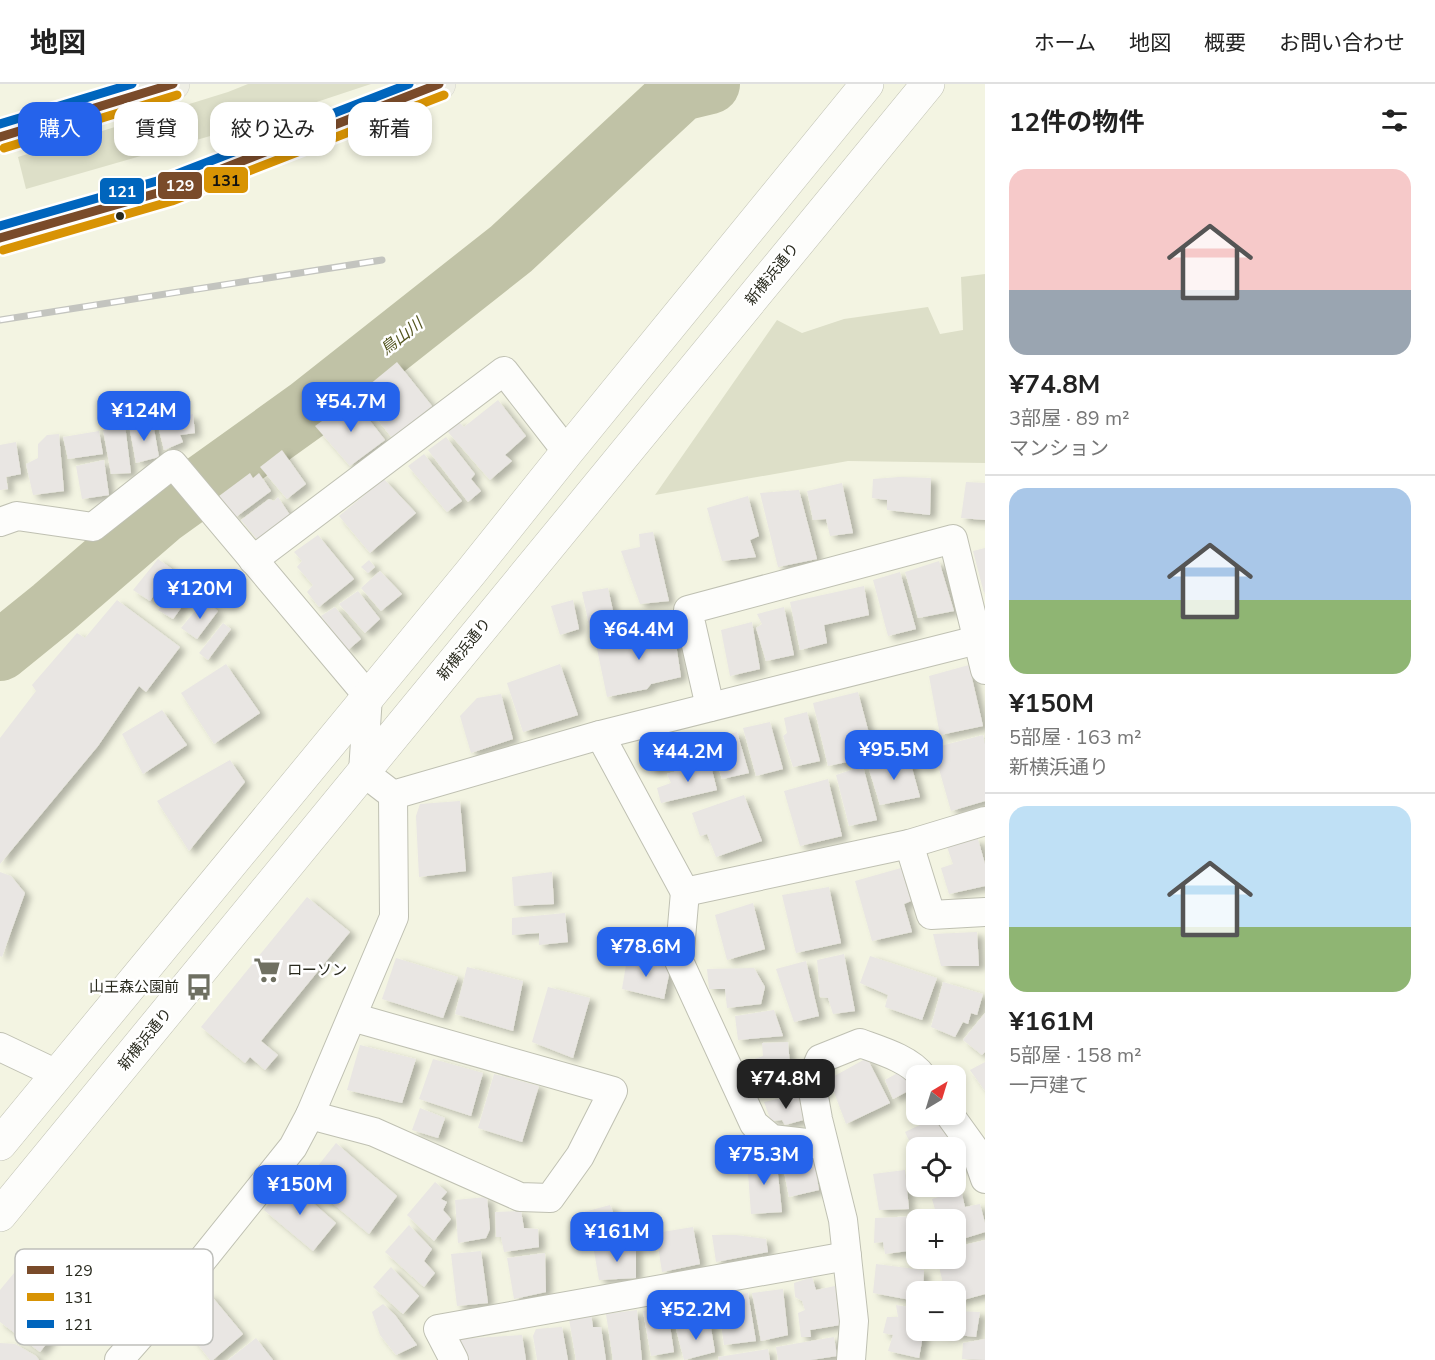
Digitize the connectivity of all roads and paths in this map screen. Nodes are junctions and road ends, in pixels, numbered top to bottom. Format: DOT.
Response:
graph roads {
  1 [pos="173,84"];
  2 [pos="439,84"];
  3 [pos="867,84"];
  4 [pos="928,84"];
  5 [pos="0,137"];
  6 [pos="0,238"];
  7 [pos="567,452"];
  8 [pos="0,522"];
  9 [pos="253,560"];
  10 [pos="981,639"];
  11 [pos="985,670"];
  12 [pos="368,696"];
  13 [pos="710,707"];
  14 [pos="600,735"];
  15 [pos="363,772"];
  16 [pos="393,795"];
  17 [pos="985,821"];
  18 [pos="909,844"];
  19 [pos="685,892"];
  20 [pos="985,912"];
  21 [pos="352,1017"];
  22 [pos="2,1050"];
  23 [pos="910,1065"];
  24 [pos="57,1074"];
  25 [pos="310,1115"];
  26 [pos="957,1125"];
  27 [pos="0,1144"];
  28 [pos="824,1145"];
  29 [pos="985,1179"];
  30 [pos="0,1215"];
  31 [pos="211,1249"];
  32 [pos="847,1256"];
  33 [pos="132,1345"];
  34 [pos="119,1360"];
  35 [pos="454,1360"];
  36 [pos="851,1360"];
  1 -- 5 [label="main road"];
  2 -- 6 [label="main road"];
  3 -- 7 [label="street"];
  4 -- 15 [label="street, 新横浜通り"];
  7 -- 9 [label="street"];
  7 -- 12 [label="street"];
  8 -- 9 [label="street"];
  9 -- 12 [label="street"];
  10 -- 11 [label="street"];
  10 -- 13 [label="street"];
  10 -- 13 [label="street"];
  12 -- 15 [label="street"];
  12 -- 24 [label="street"];
  13 -- 14 [label="street"];
  14 -- 16 [label="street"];
  14 -- 19 [label="street"];
  15 -- 16 [label="street"];
  15 -- 30 [label="street, 新横浜通り"];
  16 -- 21 [label="street"];
  17 -- 18 [label="street"];
  18 -- 19 [label="street"];
  18 -- 20 [label="street"];
  19 -- 28 [label="street"];
  21 -- 25 [label="street"];
  21 -- 25 [label="street"];
  22 -- 24 [label="street"];
  23 -- 28 [label="street"];
  24 -- 27 [label="street"];
  25 -- 31 [label="street"];
  26 -- 29 [label="street"];
  28 -- 32 [label="street"];
  32 -- 35 [label="street"];
  32 -- 36 [label="street"];
  33 -- 34 [label="street"];
}
